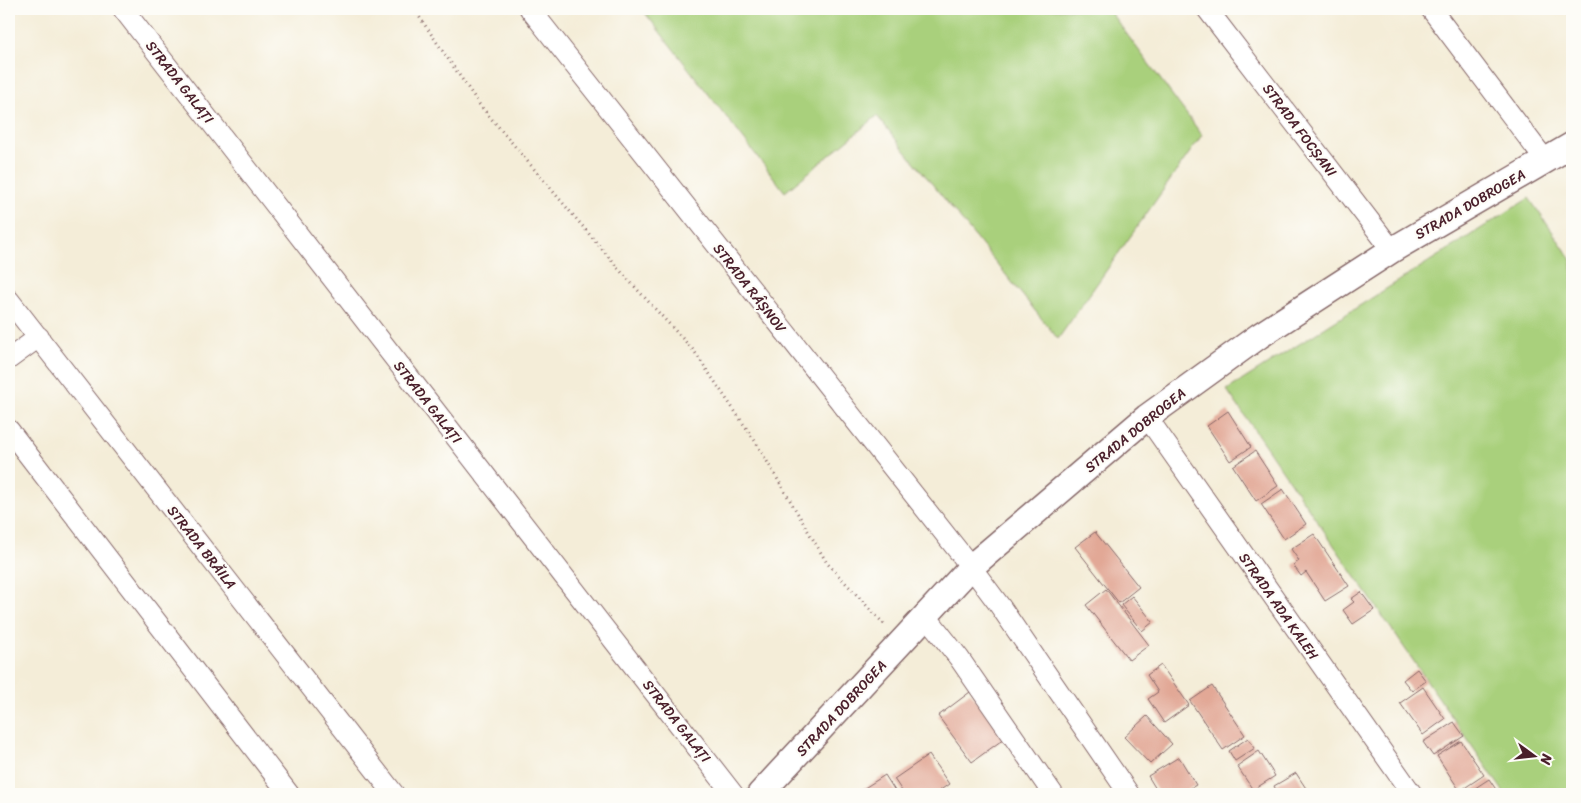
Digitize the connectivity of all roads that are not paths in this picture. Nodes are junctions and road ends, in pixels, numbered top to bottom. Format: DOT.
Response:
graph roads {
  1 [pos="123,9"];
  2 [pos="530,9"];
  3 [pos="1207,9"];
  4 [pos="1431,9"];
  5 [pos="1572,144"];
  6 [pos="1546,160"];
  7 [pos="1392,250"];
  8 [pos="9,300"];
  9 [pos="39,337"];
  10 [pos="9,360"];
  11 [pos="1146,417"];
  12 [pos="9,430"];
  13 [pos="971,567"];
  14 [pos="926,616"];
  15 [pos="290,794"];
  16 [pos="394,794"];
  17 [pos="733,794"];
  18 [pos="760,794"];
  19 [pos="1053,794"];
  20 [pos="1129,794"];
  21 [pos="1412,794"];
  1 -- 17 [label="street, STRADA GALAȚI"];
  2 -- 13 [label="street, STRADA RÂȘNOV"];
  3 -- 7 [label="street, STRADA FOCȘANI"];
  4 -- 6 [label="street"];
  5 -- 6 [label="street, STRADA DOBROGEA"];
  6 -- 7 [label="street, STRADA DOBROGEA"];
  7 -- 11 [label="street, STRADA DOBROGEA"];
  8 -- 9 [label="street, STRADA BRĂILA"];
  9 -- 10 [label="street"];
  9 -- 16 [label="street, STRADA BRĂILA"];
  11 -- 13 [label="street, STRADA DOBROGEA"];
  11 -- 21 [label="street, STRADA ADA KALEH"];
  12 -- 15 [label="street"];
  13 -- 14 [label="street, STRADA DOBROGEA"];
  13 -- 20 [label="street, STRADA RÂȘNOV"];
  14 -- 18 [label="street, STRADA DOBROGEA"];
  14 -- 19 [label="street"];
}
